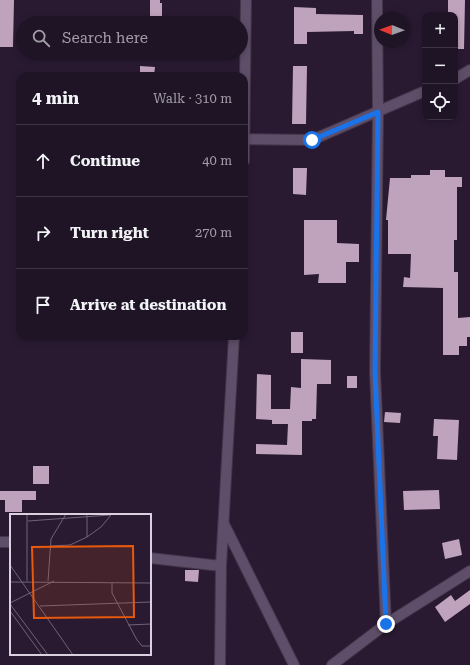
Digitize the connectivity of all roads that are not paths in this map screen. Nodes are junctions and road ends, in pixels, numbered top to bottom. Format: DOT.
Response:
graph roads {
  1 [pos="246,0"];
  2 [pos="377,0"];
  3 [pos="246,16"];
  4 [pos="246,60"];
  5 [pos="470,70"];
  6 [pos="245,72"];
  7 [pos="458,77"];
  8 [pos="422,92"];
  9 [pos="378,112"];
  10 [pos="248,139"];
  11 [pos="234,340"];
  12 [pos="224,522"];
  13 [pos="151,558"];
  14 [pos="222,566"];
  15 [pos="470,571"];
  16 [pos="386,624"];
  17 [pos="220,665"];
  18 [pos="294,665"];
  19 [pos="332,665"];
  1 -- 3 [label="street"];
  2 -- 9 [label="street"];
  4 -- 6 [label="street"];
  5 -- 7 [label="street"];
  8 -- 9 [label="street"];
  9 -- 10 [label="street"];
  9 -- 16 [label="street"];
  11 -- 12 [label="street"];
  12 -- 14 [label="street"];
  12 -- 18 [label="street"];
  13 -- 14 [label="street"];
  14 -- 17 [label="street"];
  15 -- 16 [label="street"];
  16 -- 19 [label="street"];
}
